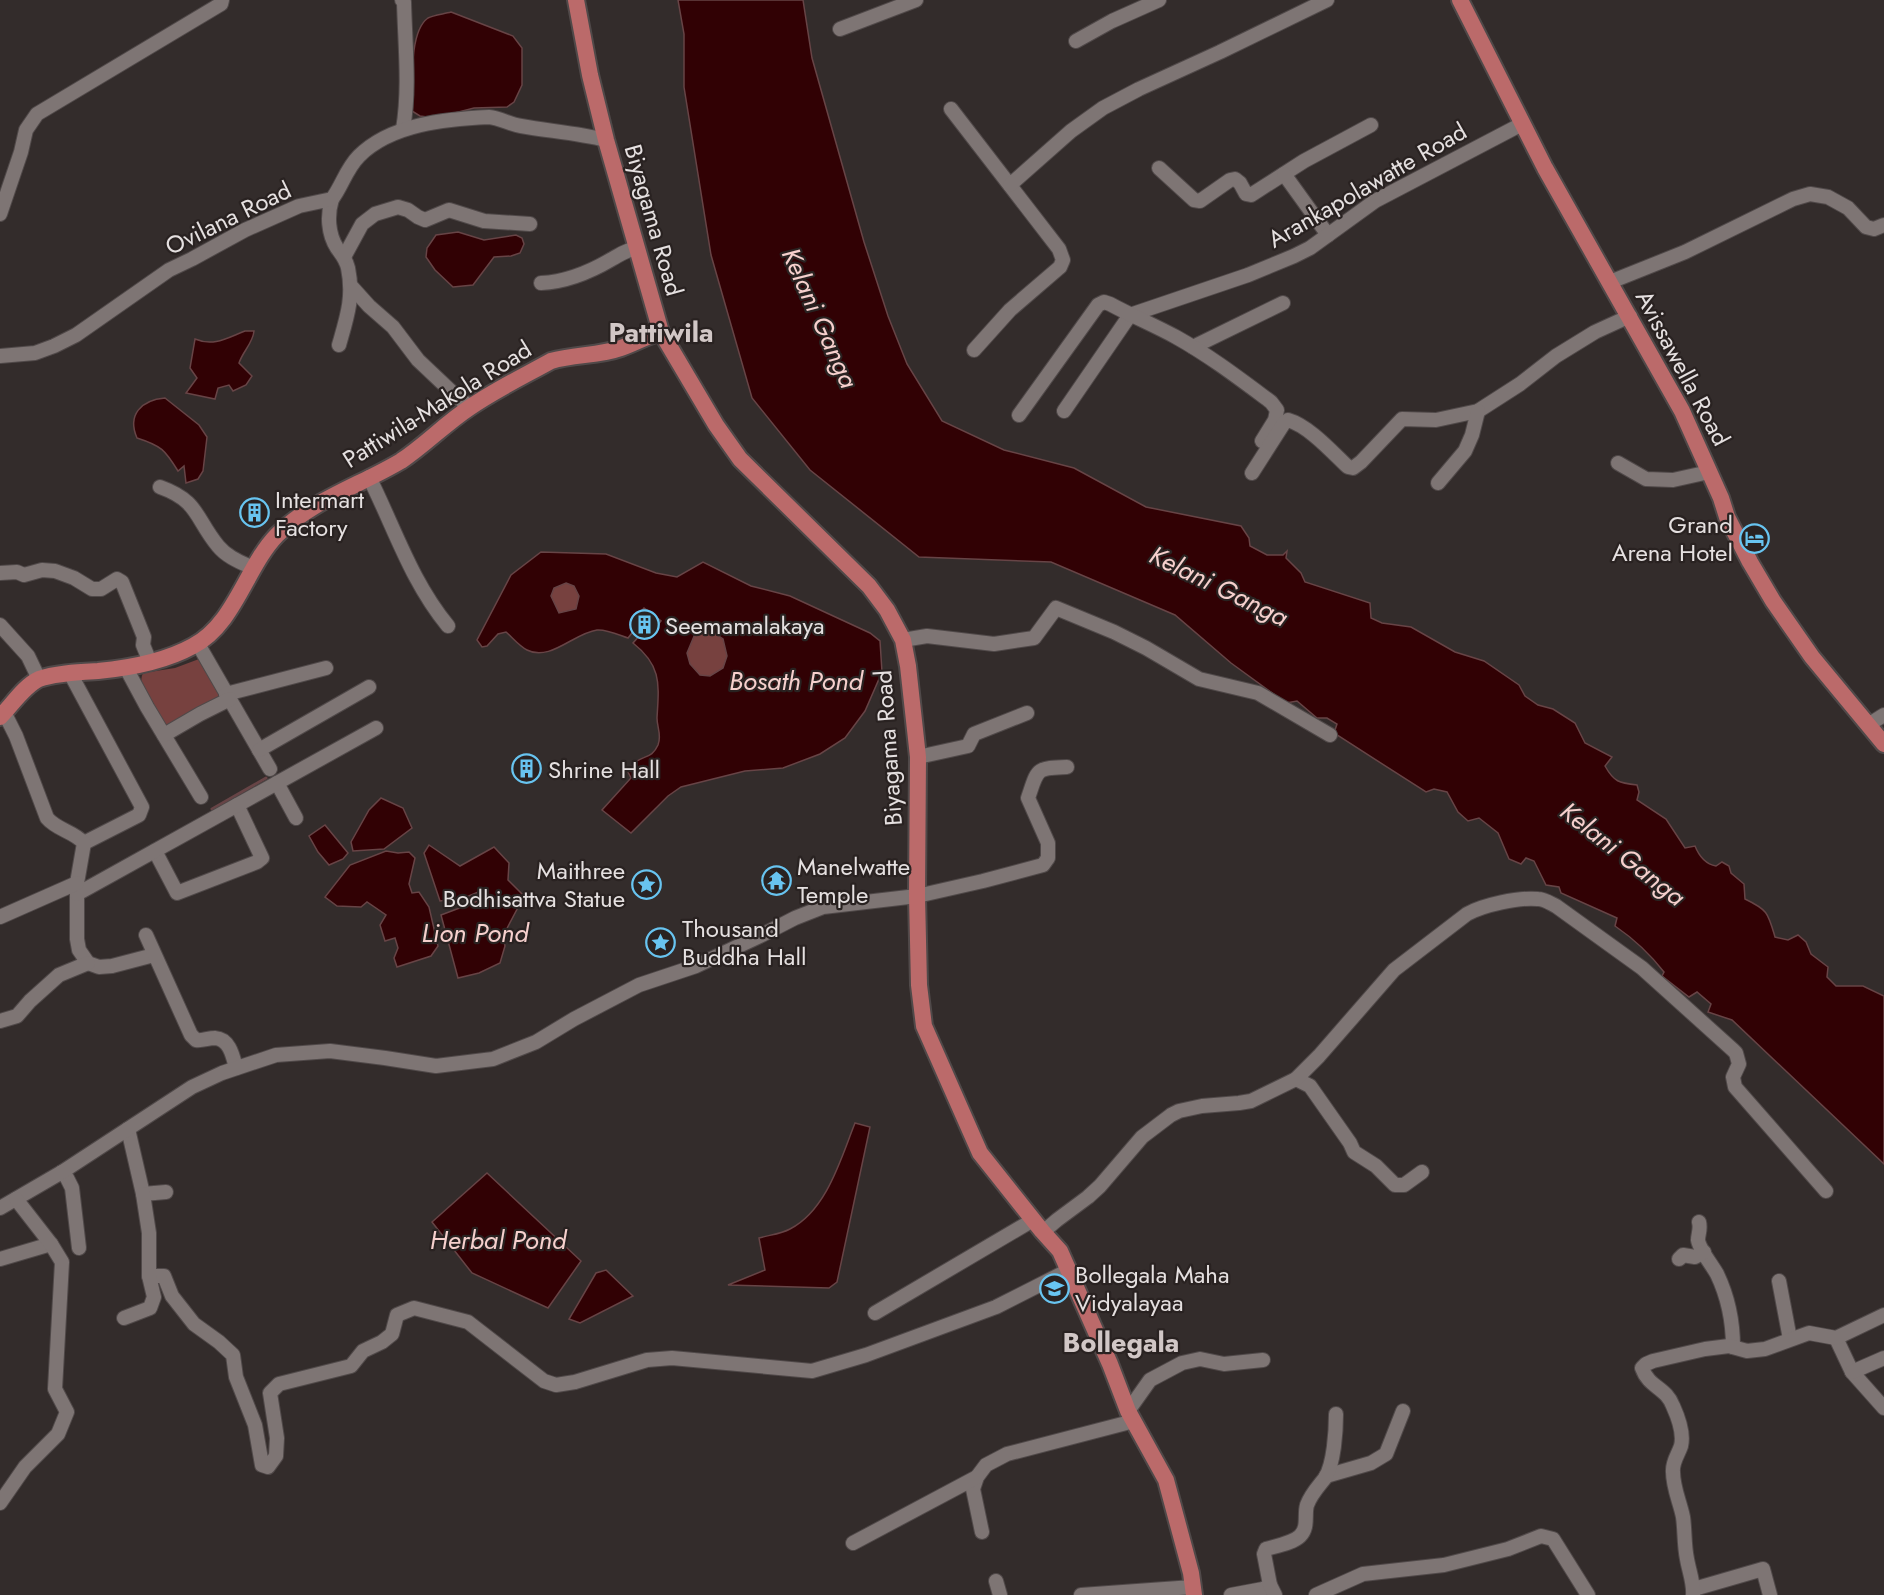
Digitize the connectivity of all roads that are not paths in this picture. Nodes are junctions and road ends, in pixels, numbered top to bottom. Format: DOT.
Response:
graph roads {
  1 [pos="222,0"];
  2 [pos="402,0"];
  3 [pos="576,0"];
  4 [pos="916,0"];
  5 [pos="1159,0"];
  6 [pos="1327,0"];
  7 [pos="1460,0"];
  8 [pos="840,30"];
  9 [pos="1076,41"];
  10 [pos="951,109"];
  11 [pos="1522,124"];
  12 [pos="1371,125"];
  13 [pos="403,129"];
  14 [pos="606,140"];
  15 [pos="1158,168"];
  16 [pos="1284,174"];
  17 [pos="1010,184"];
  18 [pos="332,199"];
  19 [pos="0,214"];
  20 [pos="530,224"];
  21 [pos="1884,225"];
  22 [pos="1328,235"];
  23 [pos="637,248"];
  24 [pos="344,257"];
  25 [pos="1610,282"];
  26 [pos="541,283"];
  27 [pos="351,286"];
  28 [pos="1283,303"];
  29 [pos="1130,315"];
  30 [pos="1630,316"];
  31 [pos="661,332"];
  32 [pos="339,345"];
  33 [pos="1193,347"];
  34 [pos="974,350"];
  35 [pos="0,356"];
  36 [pos="470,407"];
  37 [pos="1064,411"];
  38 [pos="1478,411"];
  39 [pos="1019,415"];
  40 [pos="1618,463"];
  41 [pos="1709,472"];
  42 [pos="369,477"];
  43 [pos="1438,483"];
  44 [pos="160,487"];
  45 [pos="253,568"];
  46 [pos="0,573"];
  47 [pos="0,625"];
  48 [pos="448,626"];
  49 [pos="903,640"];
  50 [pos="198,644"];
  51 [pos="150,662"];
  52 [pos="126,668"];
  53 [pos="326,668"];
  54 [pos="70,673"];
  55 [pos="39,680"];
  56 [pos="369,687"];
  57 [pos="228,697"];
  58 [pos="1028,713"];
  59 [pos="2,714"];
  60 [pos="1884,715"];
  61 [pos="1868,725"];
  62 [pos="376,728"];
  63 [pos="164,735"];
  64 [pos="1330,735"];
  65 [pos="1884,744"];
  66 [pos="259,750"];
  67 [pos="918,757"];
  68 [pos="1067,767"];
  69 [pos="270,769"];
  70 [pos="277,783"];
  71 [pos="201,797"];
  72 [pos="237,805"];
  73 [pos="296,818"];
  74 [pos="84,843"];
  75 [pos="154,851"];
  76 [pos="77,888"];
  77 [pos="917,896"];
  78 [pos="0,916"];
  79 [pos="146,935"];
  80 [pos="154,955"];
  81 [pos="88,963"];
  82 [pos="0,1021"];
  83 [pos="236,1068"];
  84 [pos="1296,1079"];
  85 [pos="128,1129"];
  86 [pos="62,1172"];
  87 [pos="1422,1172"];
  88 [pos="1826,1191"];
  89 [pos="166,1192"];
  90 [pos="143,1194"];
  91 [pos="16,1199"];
  92 [pos="0,1208"];
  93 [pos="1699,1222"];
  94 [pos="1038,1226"];
  95 [pos="51,1244"];
  96 [pos="1697,1244"];
  97 [pos="79,1248"];
  98 [pos="0,1259"];
  99 [pos="1679,1259"];
  100 [pos="1069,1270"];
  101 [pos="149,1276"];
  102 [pos="1779,1281"];
  103 [pos="875,1313"];
  104 [pos="1884,1315"];
  105 [pos="124,1318"];
  106 [pos="1836,1338"];
  107 [pos="1790,1340"];
  108 [pos="1733,1347"];
  109 [pos="1884,1358"];
  110 [pos="1263,1360"];
  111 [pos="1852,1372"];
  112 [pos="1884,1408"];
  113 [pos="1403,1411"];
  114 [pos="1336,1414"];
  115 [pos="1131,1416"];
  116 [pos="1326,1476"];
  117 [pos="977,1477"];
  118 [pos="0,1503"];
  119 [pos="982,1532"];
  120 [pos="853,1543"];
  121 [pos="996,1581"];
  122 [pos="1273,1590"];
  123 [pos="1194,1591"];
  124 [pos="1694,1592"];
  125 [pos="1000,1595"];
  126 [pos="1081,1595"];
  127 [pos="1231,1595"];
  128 [pos="1316,1595"];
  129 [pos="1588,1595"];
  130 [pos="1770,1595"];
  1 -- 19 [label="street"];
  2 -- 13 [label="street"];
  3 -- 14 [label="main road, Biyagama Road"];
  4 -- 8 [label="street"];
  5 -- 9 [label="street"];
  6 -- 17 [label="street"];
  7 -- 11 [label="main road, Avissawella Road"];
  10 -- 17 [label="street"];
  11 -- 22 [label="street, Arankapolawatte Road"];
  11 -- 25 [label="main road, Avissawella Road"];
  12 -- 16 [label="street"];
  13 -- 14 [label="street"];
  13 -- 18 [label="street"];
  14 -- 23 [label="main road, Biyagama Road"];
  15 -- 16 [label="street"];
  16 -- 22 [label="street"];
  17 -- 34 [label="street"];
  18 -- 24 [label="street"];
  18 -- 35 [label="street, Ovilana Road"];
  20 -- 24 [label="street"];
  21 -- 25 [label="street"];
  22 -- 29 [label="street, Arankapolawatte Road"];
  23 -- 26 [label="street"];
  23 -- 31 [label="main road, Biyagama Road"];
  24 -- 27 [label="street"];
  25 -- 30 [label="main road, Avissawella Road"];
  27 -- 32 [label="street"];
  27 -- 36 [label="street"];
  28 -- 33 [label="street"];
  29 -- 33 [label="street"];
  29 -- 37 [label="street"];
  29 -- 39 [label="street"];
  30 -- 38 [label="street"];
  30 -- 41 [label="main road, Avissawella Road"];
  31 -- 36 [label="main road, Pattiwila-Makola Road"];
  31 -- 49 [label="main road, Biyagama Road"];
  33 -- 38 [label="street"];
  36 -- 42 [label="main road, Pattiwila-Makola Road"];
  38 -- 43 [label="street"];
  40 -- 41 [label="street"];
  41 -- 61 [label="main road, Avissawella Road"];
  42 -- 45 [label="main road, Pattiwila-Makola Road"];
  42 -- 48 [label="street"];
  44 -- 45 [label="street"];
  45 -- 50 [label="main road, Pattiwila-Makola Road"];
  46 -- 51 [label="street"];
  47 -- 55 [label="street"];
  49 -- 64 [label="street"];
  49 -- 67 [label="main road, Biyagama Road"];
  50 -- 51 [label="main road, Pattiwila-Makola Road"];
  50 -- 57 [label="street"];
  51 -- 52 [label="main road, Pattiwila-Makola Road"];
  52 -- 54 [label="main road, Pattiwila-Makola Road"];
  52 -- 63 [label="street"];
  53 -- 57 [label="street"];
  54 -- 55 [label="main road, Pattiwila-Makola Road"];
  54 -- 74 [label="street"];
  55 -- 59 [label="main road, Pattiwila-Makola Road"];
  56 -- 66 [label="street"];
  57 -- 63 [label="street"];
  57 -- 66 [label="street"];
  58 -- 67 [label="street"];
  59 -- 74 [label="street"];
  60 -- 61 [label="street"];
  61 -- 65 [label="main road, Avissawella Road"];
  62 -- 70 [label="street"];
  63 -- 71 [label="street"];
  66 -- 69 [label="street"];
  67 -- 77 [label="main road, Biyagama Road"];
  68 -- 77 [label="street"];
  70 -- 72 [label="street"];
  70 -- 73 [label="street"];
  72 -- 75 [label="street"];
  72 -- 75 [label="street"];
  74 -- 76 [label="street"];
  75 -- 76 [label="street"];
  76 -- 78 [label="street"];
  76 -- 81 [label="street"];
  77 -- 83 [label="street"];
  77 -- 94 [label="main road, Biyagama Road"];
  79 -- 80 [label="street"];
  80 -- 81 [label="street"];
  80 -- 83 [label="street"];
  81 -- 82 [label="street"];
  83 -- 85 [label="street"];
  84 -- 87 [label="street"];
  84 -- 88 [label="street"];
  84 -- 94 [label="street"];
  85 -- 86 [label="street"];
  85 -- 90 [label="street"];
  86 -- 91 [label="street"];
  86 -- 97 [label="street"];
  89 -- 90 [label="street"];
  90 -- 101 [label="street"];
  91 -- 92 [label="street"];
  91 -- 95 [label="street"];
  93 -- 96 [label="street"];
  94 -- 100 [label="main road, Biyagama Road"];
  94 -- 103 [label="street"];
  95 -- 98 [label="street"];
  95 -- 118 [label="street"];
  96 -- 99 [label="street"];
  96 -- 108 [label="street"];
  100 -- 101 [label="street"];
  100 -- 115 [label="main road, Biyagama Road"];
  101 -- 105 [label="street"];
  102 -- 107 [label="street"];
  104 -- 106 [label="street"];
  106 -- 107 [label="street"];
  106 -- 111 [label="street"];
  107 -- 108 [label="street"];
  108 -- 124 [label="street"];
  109 -- 111 [label="street"];
  110 -- 115 [label="street"];
  111 -- 112 [label="street"];
  113 -- 116 [label="street"];
  114 -- 116 [label="street"];
  115 -- 117 [label="street"];
  115 -- 123 [label="main road, Biyagama Road"];
  116 -- 122 [label="street"];
  117 -- 119 [label="street"];
  117 -- 120 [label="street"];
  121 -- 125 [label="street"];
  122 -- 127 [label="street"];
  123 -- 126 [label="street"];
  124 -- 130 [label="street"];
  128 -- 129 [label="street"];
}
